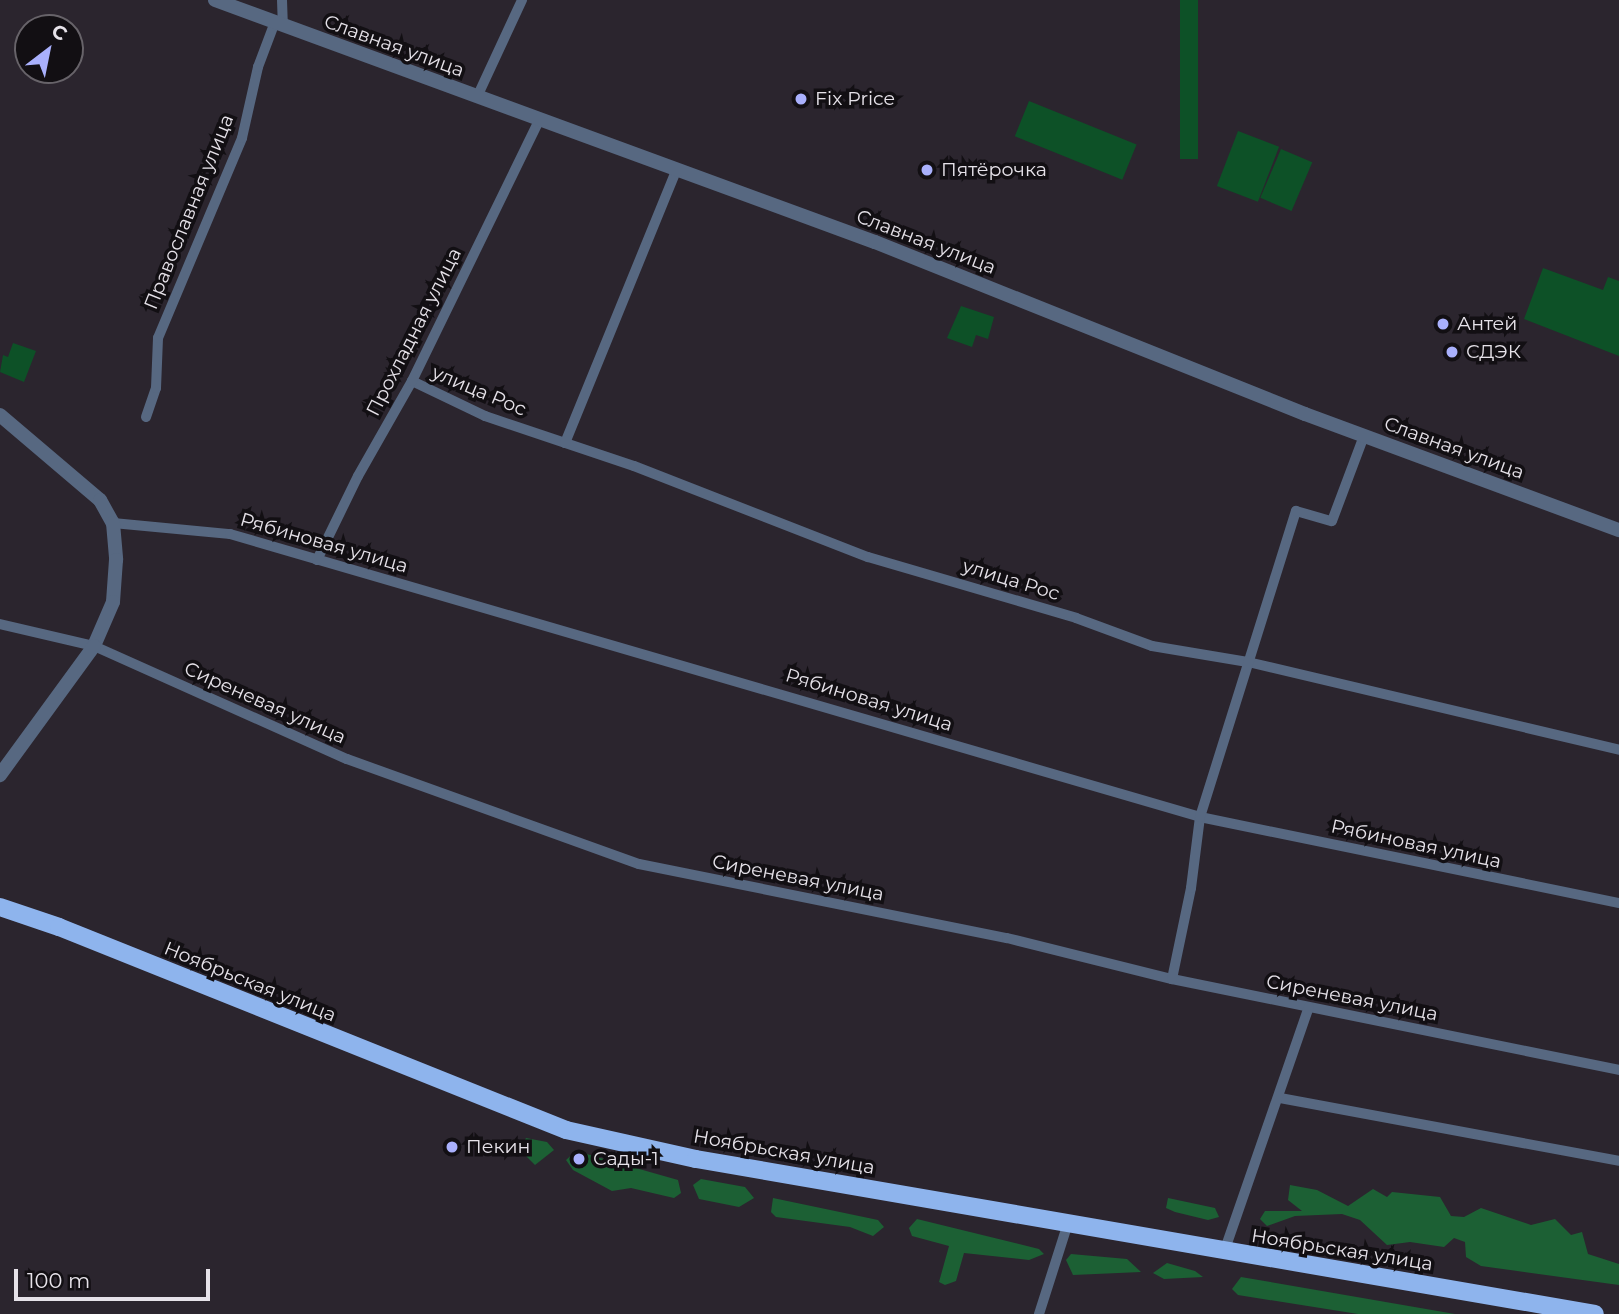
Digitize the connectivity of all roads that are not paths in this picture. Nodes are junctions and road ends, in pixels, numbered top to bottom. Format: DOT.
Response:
graph roads {
  1 [pos="215,0"];
  2 [pos="282,0"];
  3 [pos="523,0"];
  4 [pos="279,24"];
  5 [pos="477,97"];
  6 [pos="540,119"];
  7 [pos="675,173"];
  8 [pos="412,381"];
  9 [pos="0,415"];
  10 [pos="146,417"];
  11 [pos="1364,436"];
  12 [pos="565,443"];
  13 [pos="113,523"];
  14 [pos="1619,530"];
  15 [pos="317,560"];
  16 [pos="0,624"];
  17 [pos="94,646"];
  18 [pos="1248,662"];
  19 [pos="1619,750"];
  20 [pos="0,775"];
  21 [pos="1199,817"];
  22 [pos="1619,903"];
  23 [pos="0,907"];
  24 [pos="1172,979"];
  25 [pos="1309,1007"];
  26 [pos="1619,1070"];
  27 [pos="1280,1098"];
  28 [pos="1619,1161"];
  29 [pos="1068,1223"];
  30 [pos="1224,1252"];
  31 [pos="1039,1314"];
  32 [pos="1595,1314"];
  1 -- 4 [label="street, Славная улица"];
  2 -- 4 [label="street"];
  3 -- 5 [label="street"];
  4 -- 5 [label="street, Славная улица"];
  4 -- 10 [label="street, Православная улица"];
  5 -- 6 [label="street, Славная улица"];
  6 -- 7 [label="street, Славная улица"];
  6 -- 8 [label="street, Прохладная улица"];
  7 -- 11 [label="street, Славная улица"];
  7 -- 12 [label="street"];
  8 -- 12 [label="street, улица Рос"];
  8 -- 15 [label="street, Прохладная улица"];
  9 -- 13 [label="street"];
  11 -- 14 [label="street, Славная улица"];
  11 -- 18 [label="street"];
  12 -- 18 [label="street, улица Рос"];
  13 -- 15 [label="street, Рябиновая улица"];
  13 -- 17 [label="street"];
  15 -- 21 [label="street, Рябиновая улица"];
  16 -- 17 [label="street, Сиреневая улица"];
  17 -- 20 [label="street"];
  17 -- 24 [label="street, Сиреневая улица"];
  18 -- 19 [label="street, улица Рос"];
  18 -- 21 [label="street"];
  21 -- 22 [label="street, Рябиновая улица"];
  21 -- 24 [label="street"];
  23 -- 29 [label="highway, Ноябрьская улица"];
  24 -- 25 [label="street, Сиреневая улица"];
  25 -- 26 [label="street, Сиреневая улица"];
  25 -- 27 [label="street"];
  27 -- 28 [label="street"];
  27 -- 30 [label="street"];
  29 -- 30 [label="highway, Ноябрьская улица"];
  29 -- 31 [label="street"];
  30 -- 32 [label="highway, Ноябрьская улица"];
}
